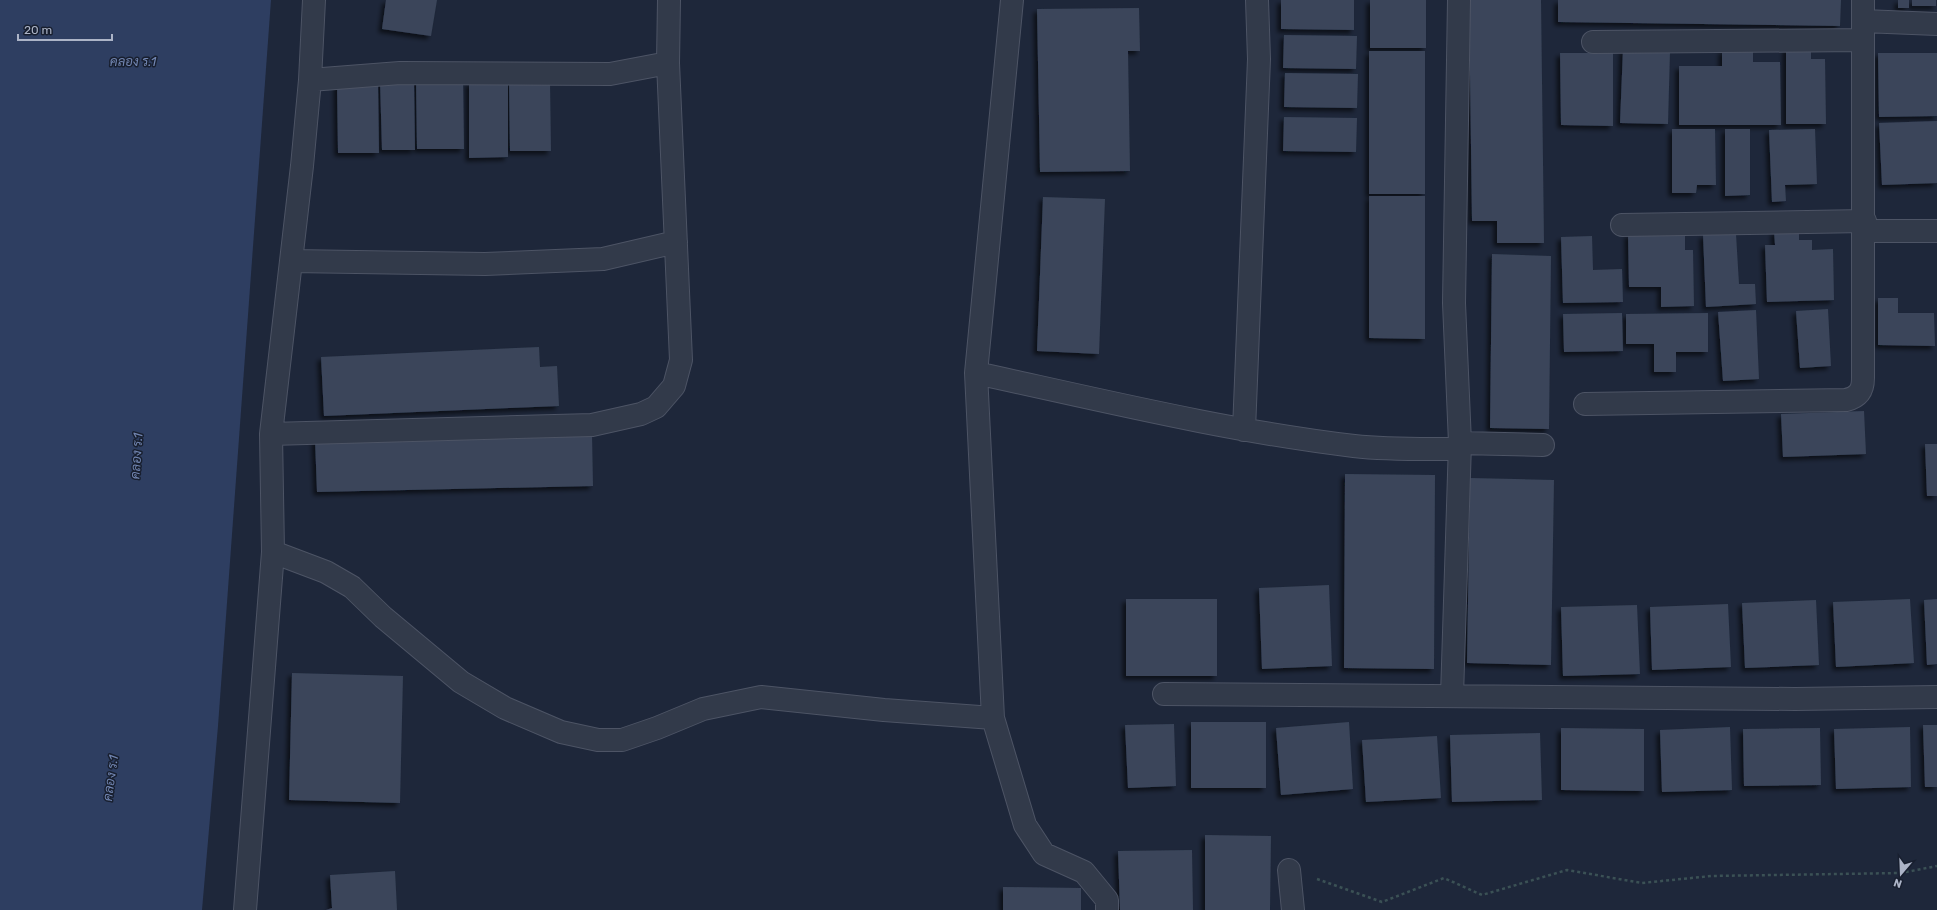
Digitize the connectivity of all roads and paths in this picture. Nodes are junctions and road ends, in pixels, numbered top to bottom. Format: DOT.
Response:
graph roads {
  1 [pos="314,0"];
  2 [pos="669,0"];
  3 [pos="1012,0"];
  4 [pos="1257,0"];
  5 [pos="1459,0"];
  6 [pos="1863,20"];
  7 [pos="1937,24"];
  8 [pos="1593,42"];
  9 [pos="668,63"];
  10 [pos="310,80"];
  11 [pos="1622,225"];
  12 [pos="1865,226"];
  13 [pos="1937,231"];
  14 [pos="676,242"];
  15 [pos="292,261"];
  16 [pos="976,373"];
  17 [pos="1585,404"];
  18 [pos="1244,430"];
  19 [pos="270,434"];
  20 [pos="1543,445"];
  21 [pos="1460,446"];
  22 [pos="273,552"];
  23 [pos="1164,694"];
  24 [pos="1452,696"];
  25 [pos="1937,697"];
  26 [pos="993,718"];
  27 [pos="1937,866"];
  28 [pos="1289,870"];
  29 [pos="245,910"];
  30 [pos="1107,910"];
  31 [pos="1292,910"];
  1 -- 10 [label="street"];
  2 -- 9 [label="street"];
  3 -- 16 [label="street"];
  4 -- 18 [label="street"];
  5 -- 21 [label="street"];
  6 -- 7 [label="street"];
  6 -- 8 [label="street"];
  6 -- 12 [label="street"];
  9 -- 10 [label="street"];
  9 -- 14 [label="street"];
  10 -- 15 [label="street"];
  11 -- 12 [label="street"];
  12 -- 13 [label="street"];
  12 -- 17 [label="street"];
  14 -- 15 [label="street"];
  14 -- 19 [label="street"];
  15 -- 19 [label="street"];
  16 -- 18 [label="street"];
  16 -- 26 [label="street"];
  18 -- 21 [label="street"];
  19 -- 22 [label="street"];
  20 -- 21 [label="street"];
  21 -- 24 [label="street"];
  22 -- 26 [label="street"];
  22 -- 29 [label="street"];
  23 -- 24 [label="street"];
  24 -- 25 [label="street"];
  26 -- 30 [label="street"];
  27 -- 28 [label="path"];
  28 -- 31 [label="street"];
}
